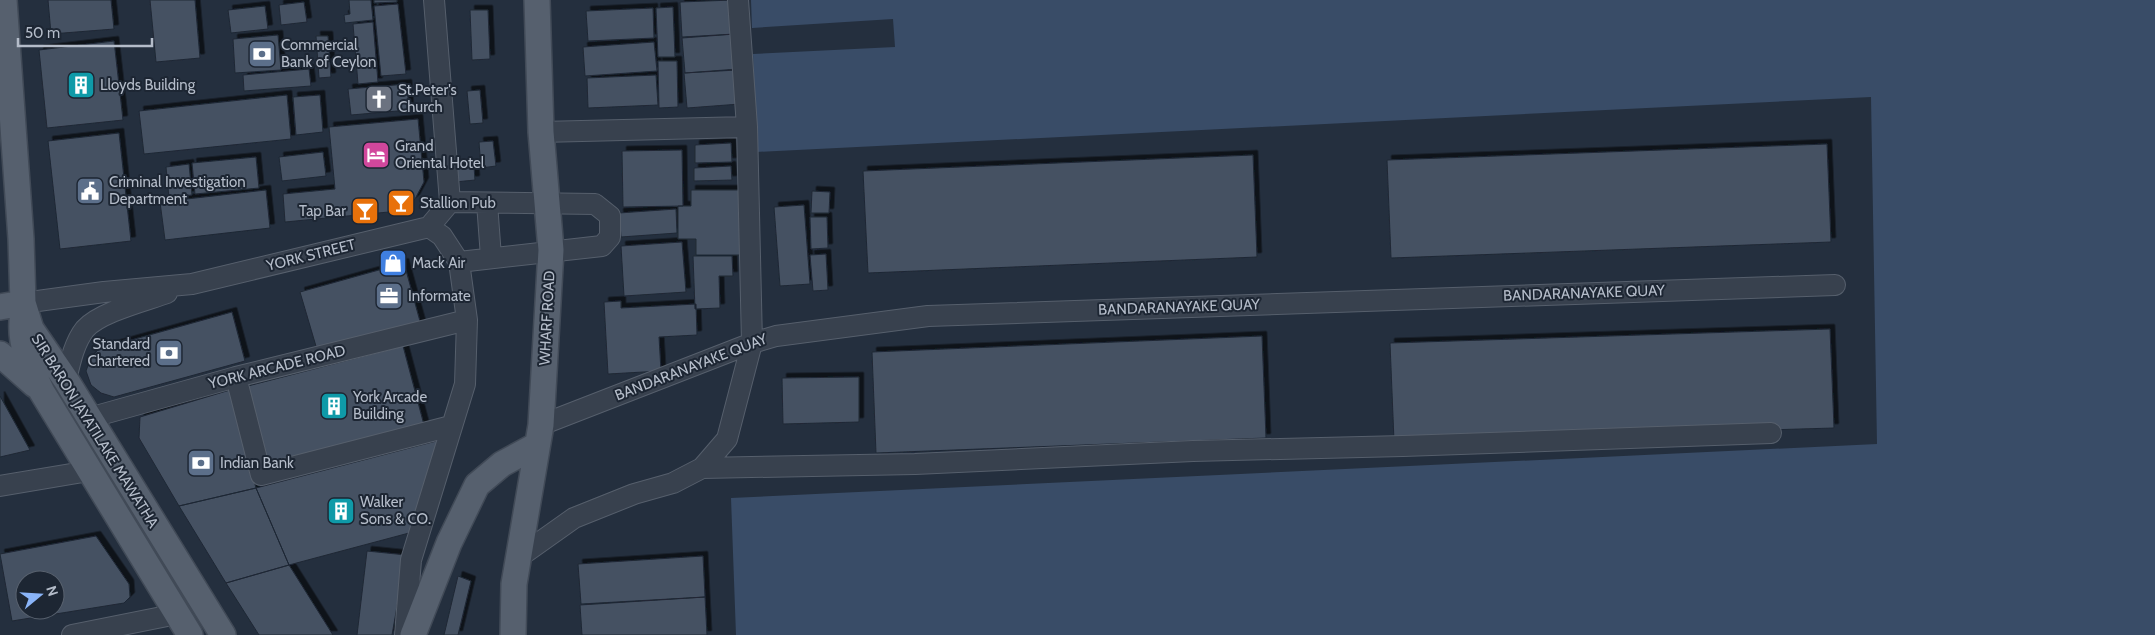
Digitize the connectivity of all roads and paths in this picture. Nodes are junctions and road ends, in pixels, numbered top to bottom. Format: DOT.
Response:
graph roads {
  1 [pos="4,0"];
  2 [pos="434,0"];
  3 [pos="537,0"];
  4 [pos="738,0"];
  5 [pos="747,127"];
  6 [pos="541,132"];
  7 [pos="450,202"];
  8 [pos="546,202"];
  9 [pos="487,203"];
  10 [pos="429,227"];
  11 [pos="551,250"];
  12 [pos="491,257"];
  13 [pos="459,262"];
  14 [pos="192,284"];
  15 [pos="1835,285"];
  16 [pos="11,305"];
  17 [pos="467,320"];
  18 [pos="752,343"];
  19 [pos="0,354"];
  20 [pos="236,377"];
  21 [pos="66,380"];
  22 [pos="42,392"];
  23 [pos="89,418"];
  24 [pos="452,426"];
  25 [pos="1771,432"];
  26 [pos="539,435"];
  27 [pos="702,468"];
  28 [pos="88,471"];
  29 [pos="0,486"];
  30 [pos="519,558"];
  31 [pos="177,614"];
  32 [pos="72,635"];
  33 [pos="190,635"];
  34 [pos="223,635"];
  35 [pos="405,635"];
  36 [pos="413,635"];
  37 [pos="513,635"];
  1 -- 16 [label="main road, SIR BARON JAYATILAKE MAWATHA"];
  2 -- 7 [label="street"];
  3 -- 6 [label="main road, WHARF ROAD"];
  4 -- 5 [label="street"];
  5 -- 6 [label="street"];
  5 -- 18 [label="street"];
  6 -- 8 [label="main road, WHARF ROAD"];
  7 -- 9 [label="street"];
  7 -- 10 [label="street"];
  8 -- 9 [label="street"];
  8 -- 11 [label="main road, WHARF ROAD"];
  8 -- 11 [label="street"];
  9 -- 12 [label="street"];
  10 -- 13 [label="street"];
  10 -- 14 [label="street, YORK STREET"];
  11 -- 12 [label="street"];
  11 -- 26 [label="main road, WHARF ROAD"];
  12 -- 13 [label="street"];
  13 -- 17 [label="street"];
  14 -- 16 [label="street, YORK STREET"];
  14 -- 21 [label="street, YORK STREET"];
  15 -- 18 [label="street, BANDARANAYAKE QUAY"];
  16 -- 21 [label="main road, SIR BARON JAYATILAKE MAWATHA"];
  16 -- 22 [label="main road"];
  17 -- 20 [label="street, YORK ARCADE ROAD"];
  17 -- 24 [label="street"];
  18 -- 26 [label="street, BANDARANAYAKE QUAY"];
  18 -- 27 [label="street"];
  19 -- 22 [label="main road"];
  20 -- 23 [label="street, YORK ARCADE ROAD"];
  20 -- 24 [label="street"];
  21 -- 23 [label="main road, SIR BARON JAYATILAKE MAWATHA"];
  22 -- 28 [label="main road, SIR BARON JAYATILAKE MAWATHA"];
  23 -- 34 [label="main road, SIR BARON JAYATILAKE MAWATHA"];
  24 -- 35 [label="street"];
  25 -- 27 [label="street"];
  26 -- 30 [label="main road, WHARF ROAD"];
  26 -- 36 [label="main road"];
  27 -- 30 [label="street"];
  28 -- 29 [label="street"];
  28 -- 31 [label="main road, SIR BARON JAYATILAKE MAWATHA"];
  30 -- 37 [label="main road, WHARF ROAD"];
  31 -- 32 [label="street"];
  31 -- 33 [label="main road, SIR BARON JAYATILAKE MAWATHA"];
}
